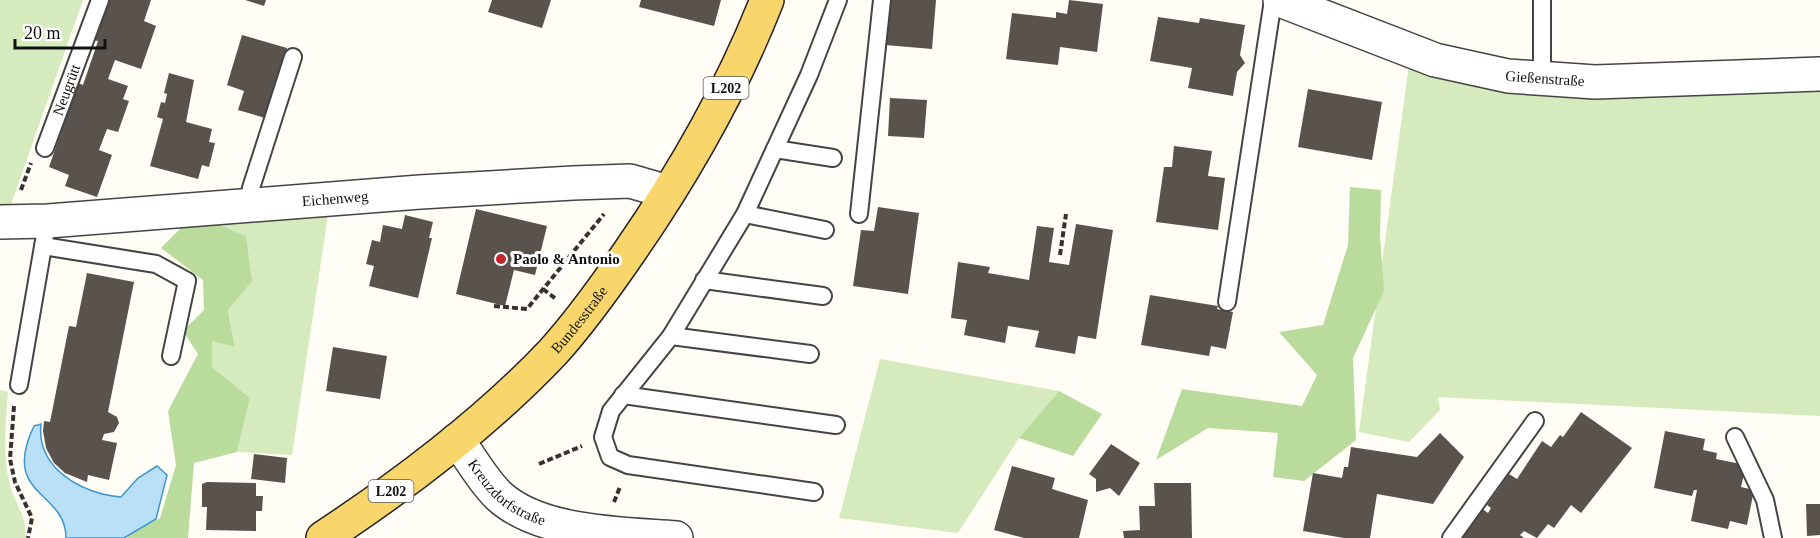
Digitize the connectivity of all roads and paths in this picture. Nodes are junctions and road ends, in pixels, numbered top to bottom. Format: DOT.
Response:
graph roads {
  1 [pos="100,0"];
  2 [pos="767,0"];
  3 [pos="838,0"];
  4 [pos="882,0"];
  5 [pos="1273,0"];
  6 [pos="1280,0"];
  7 [pos="1542,0"];
  8 [pos="293,57"];
  9 [pos="1820,74"];
  10 [pos="1542,78"];
  11 [pos="45,148"];
  12 [pos="775,149"];
  13 [pos="833,158"];
  14 [pos="668,192"];
  15 [pos="249,205"];
  16 [pos="611,206"];
  17 [pos="745,214"];
  18 [pos="859,214"];
  19 [pos="1066,214"];
  20 [pos="5,222"];
  21 [pos="825,230"];
  22 [pos="46,233"];
  23 [pos="1060,255"];
  24 [pos="704,280"];
  25 [pos="543,290"];
  26 [pos="823,296"];
  27 [pos="556,300"];
  28 [pos="1227,302"];
  29 [pos="494,306"];
  30 [pos="671,336"];
  31 [pos="810,354"];
  32 [pos="171,356"];
  33 [pos="19,385"];
  34 [pos="623,395"];
  35 [pos="1535,421"];
  36 [pos="836,425"];
  37 [pos="603,437"];
  38 [pos="1735,437"];
  39 [pos="458,440"];
  40 [pos="539,464"];
  41 [pos="814,492"];
  42 [pos="539,529"];
  43 [pos="28,538"];
  44 [pos="323,538"];
  45 [pos="676,538"];
  46 [pos="1451,538"];
  47 [pos="1773,538"];
  1 -- 11 [label="lane, Neugrütt"];
  2 -- 14 [label="main road, Bundesstraße / L202"];
  3 -- 12 [label="lane"];
  4 -- 18 [label="lane"];
  5 -- 28 [label="lane"];
  6 -- 10 [label="street, Gießenstraße"];
  7 -- 10 [label="lane"];
  8 -- 15 [label="lane"];
  9 -- 10 [label="street, Gießenstraße"];
  11 -- 20 [label="path"];
  12 -- 13 [label="lane"];
  12 -- 17 [label="lane"];
  14 -- 15 [label="street, Eichenweg"];
  14 -- 39 [label="main road, Bundesstraße / L202"];
  15 -- 22 [label="street, Eichenweg"];
  16 -- 25 [label="path"];
  17 -- 21 [label="lane"];
  17 -- 24 [label="lane"];
  19 -- 23 [label="path"];
  20 -- 22 [label="street, Eichenweg"];
  22 -- 32 [label="lane"];
  22 -- 33 [label="lane"];
  24 -- 26 [label="lane"];
  24 -- 30 [label="lane"];
  25 -- 27 [label="path"];
  25 -- 29 [label="path"];
  30 -- 31 [label="lane"];
  30 -- 34 [label="lane"];
  33 -- 43 [label="path"];
  34 -- 36 [label="lane"];
  34 -- 37 [label="lane"];
  35 -- 46 [label="lane"];
  37 -- 40 [label="path"];
  37 -- 41 [label="lane"];
  38 -- 47 [label="lane"];
  39 -- 42 [label="street, Kreuzdorfstraße"];
  39 -- 44 [label="main road, Bundesstraße / L202"];
  42 -- 45 [label="street, Kreuzdorfstraße"];
}
